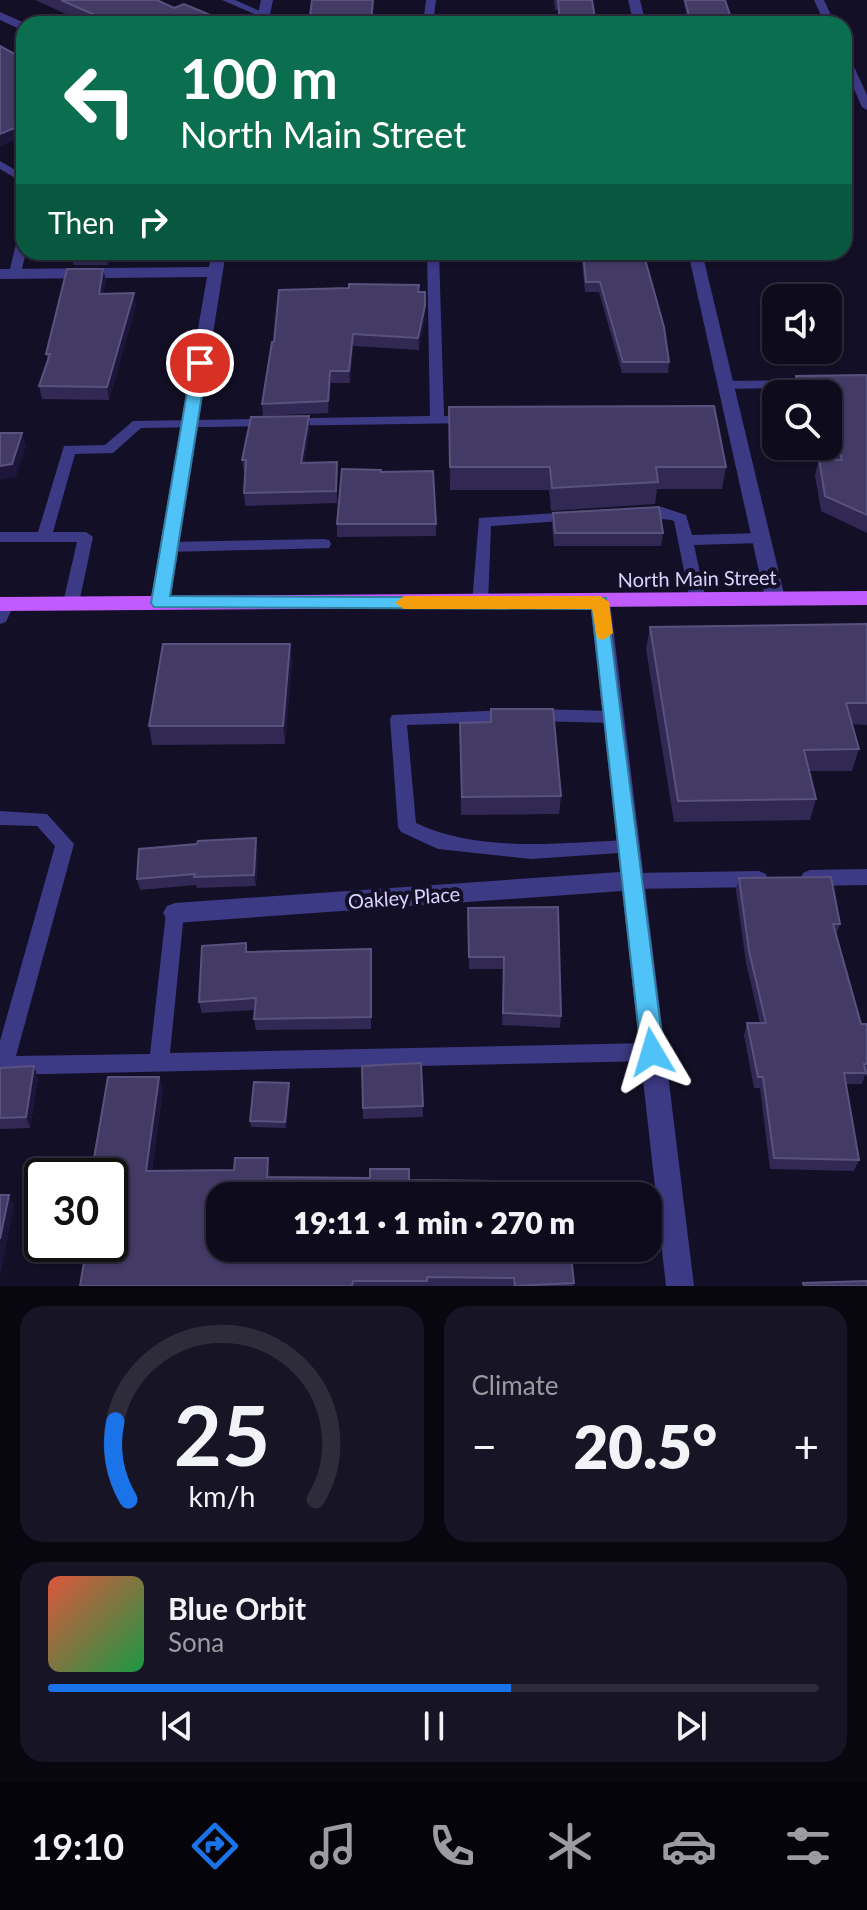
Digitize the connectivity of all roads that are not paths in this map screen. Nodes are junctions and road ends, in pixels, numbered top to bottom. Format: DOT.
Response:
graph roads {
  1 [pos="227,0"];
  2 [pos="257,16"];
  3 [pos="852,74"];
  4 [pos="867,107"];
  5 [pos="16,255"];
  6 [pos="217,260"];
  7 [pos="433,260"];
  8 [pos="697,260"];
  9 [pos="215,272"];
  10 [pos="8,274"];
  11 [pos="762,384"];
  12 [pos="726,385"];
  13 [pos="437,420"];
  14 [pos="484,421"];
  15 [pos="190,424"];
  16 [pos="618,514"];
  17 [pos="588,516"];
  18 [pos="0,537"];
  19 [pos="44,537"];
  20 [pos="761,538"];
  21 [pos="686,540"];
  22 [pos="324,544"];
  23 [pos="169,547"];
  24 [pos="775,598"];
  25 [pos="867,598"];
  26 [pos="698,600"];
  27 [pos="600,602"];
  28 [pos="71,603"];
  29 [pos="160,603"];
  30 [pos="480,603"];
  31 [pos="2,609"];
  32 [pos="613,717"];
  33 [pos="0,818"];
  34 [pos="628,847"];
  35 [pos="867,877"];
  36 [pos="632,881"];
  37 [pos="175,913"];
  38 [pos="652,1052"];
  39 [pos="159,1063"];
  40 [pos="2,1066"];
  41 [pos="680,1286"];
  1 -- 2 [label="lane"];
  3 -- 4 [label="lane"];
  5 -- 10 [label="lane"];
  6 -- 9 [label="street"];
  7 -- 13 [label="lane"];
  8 -- 12 [label="street"];
  9 -- 10 [label="street"];
  9 -- 15 [label="street"];
  11 -- 12 [label="lane"];
  12 -- 20 [label="street"];
  13 -- 14 [label="lane"];
  13 -- 15 [label="lane"];
  15 -- 19 [label="lane"];
  15 -- 23 [label="street"];
  16 -- 21 [label="lane"];
  17 -- 30 [label="lane"];
  18 -- 19 [label="lane"];
  19 -- 28 [label="lane"];
  20 -- 21 [label="lane"];
  20 -- 24 [label="street"];
  21 -- 26 [label="lane"];
  22 -- 23 [label="lane"];
  23 -- 29 [label="street"];
  24 -- 25 [label="main road, North Main Street"];
  24 -- 26 [label="main road, North Main Street"];
  26 -- 27 [label="main road, North Main Street"];
  27 -- 30 [label="main road, North Main Street"];
  27 -- 32 [label="street"];
  28 -- 29 [label="main road, North Main Street"];
  28 -- 31 [label="main road, North Main Street"];
  29 -- 30 [label="main road, North Main Street"];
  32 -- 34 [label="street"];
  32 -- 34 [label="lane"];
  33 -- 40 [label="lane"];
  34 -- 36 [label="street"];
  35 -- 36 [label="lane"];
  36 -- 37 [label="street, Oakley Place"];
  36 -- 38 [label="street"];
  37 -- 39 [label="lane"];
  38 -- 39 [label="lane"];
  38 -- 41 [label="street"];
  39 -- 40 [label="lane"];
}
